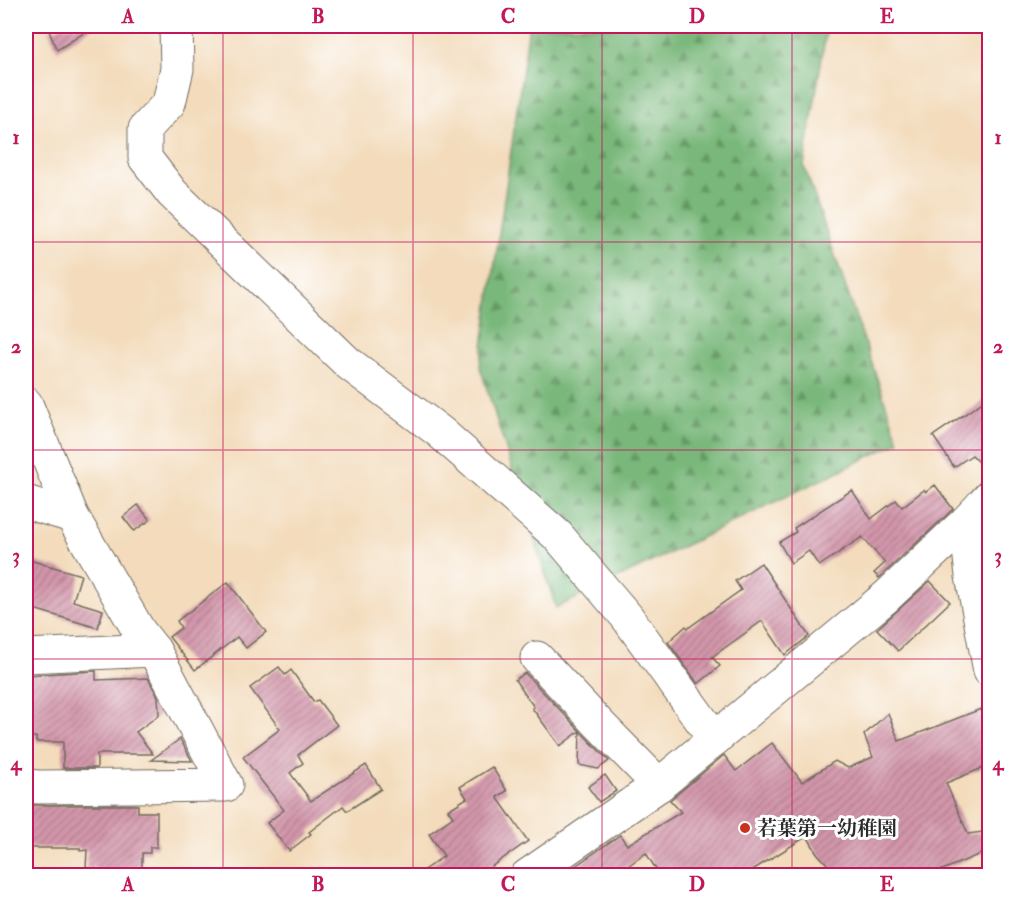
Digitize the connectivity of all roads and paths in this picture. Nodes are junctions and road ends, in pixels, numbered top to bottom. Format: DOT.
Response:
graph roads {
  1 [pos="176,26"];
  2 [pos="26,404"];
  3 [pos="990,496"];
  4 [pos="26,502"];
  5 [pos="72,516"];
  6 [pos="978,520"];
  7 [pos="154,650"];
  8 [pos="26,656"];
  9 [pos="537,658"];
  10 [pos="990,671"];
  11 [pos="715,739"];
  12 [pos="659,785"];
  13 [pos="26,786"];
  14 [pos="527,876"];
  1 -- 11 [label="street"];
  2 -- 5 [label="street"];
  3 -- 6 [label="street"];
  4 -- 5 [label="street"];
  5 -- 7 [label="street"];
  6 -- 10 [label="street"];
  6 -- 11 [label="street"];
  7 -- 8 [label="street"];
  7 -- 13 [label="street"];
  9 -- 12 [label="street"];
  11 -- 12 [label="street"];
  12 -- 14 [label="street"];
}
